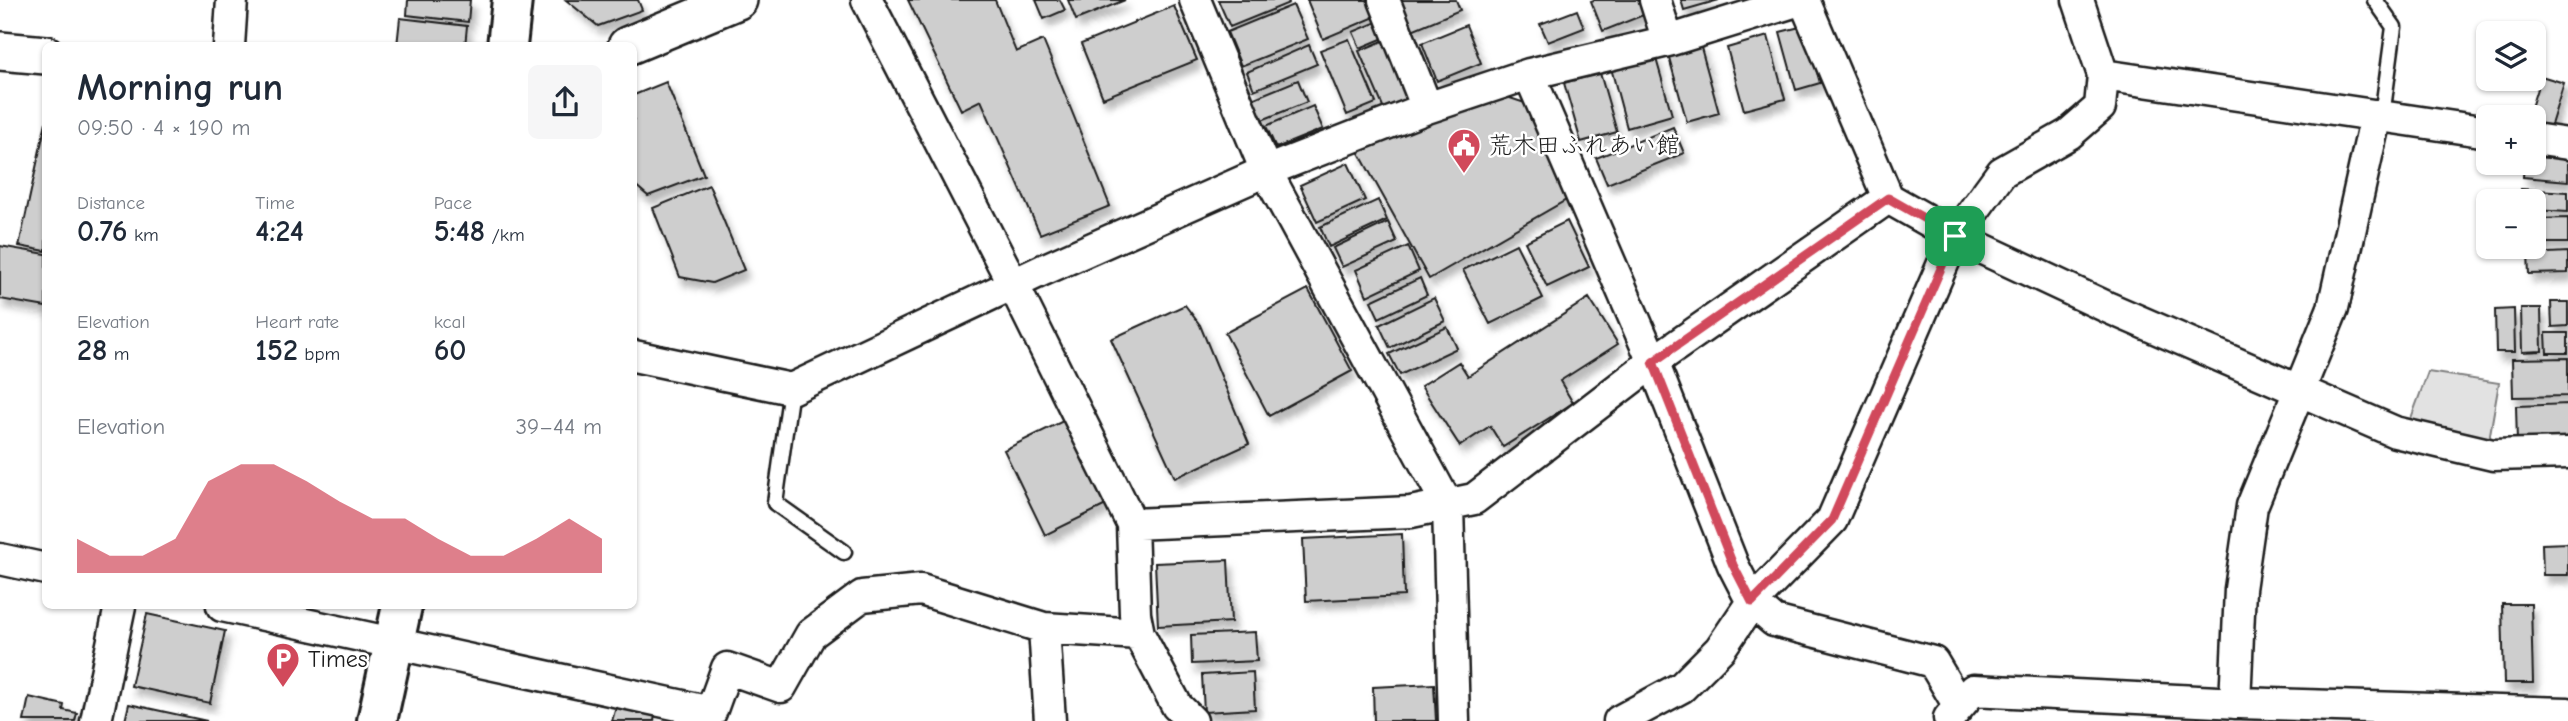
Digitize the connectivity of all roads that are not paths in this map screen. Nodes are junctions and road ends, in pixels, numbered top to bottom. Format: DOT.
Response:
graph roads {
  1 [pos="232,0"];
  2 [pos="512,0"];
  3 [pos="738,0"];
  4 [pos="867,0"];
  5 [pos="1195,0"];
  6 [pos="1384,0"];
  7 [pos="1655,0"];
  8 [pos="1802,0"];
  9 [pos="2375,0"];
  10 [pos="2081,2"];
  11 [pos="1668,41"];
  12 [pos="229,42"];
  13 [pos="507,42"];
  14 [pos="637,42"];
  15 [pos="0,51"];
  16 [pos="42,55"];
  17 [pos="1529,74"];
  18 [pos="2103,75"];
  19 [pos="1427,107"];
  20 [pos="2379,116"];
  21 [pos="2476,130"];
  22 [pos="2546,141"];
  23 [pos="2568,144"];
  24 [pos="1266,171"];
  25 [pos="1888,198"];
  26 [pos="1955,236"];
  27 [pos="1013,284"];
  28 [pos="637,357"];
  29 [pos="1653,362"];
  30 [pos="791,389"];
  31 [pos="2300,389"];
  32 [pos="2568,453"];
  33 [pos="1448,506"];
  34 [pos="1132,524"];
  35 [pos="844,552"];
  36 [pos="0,559"];
  37 [pos="42,568"];
  38 [pos="1752,602"];
  39 [pos="119,609"];
  40 [pos="251,609"];
  41 [pos="398,624"];
  42 [pos="1044,628"];
  43 [pos="1139,635"];
  44 [pos="2235,703"];
  45 [pos="1954,713"];
  46 [pos="2568,713"];
  47 [pos="707,716"];
  48 [pos="2463,716"];
  49 [pos="96,721"];
  50 [pos="377,721"];
  51 [pos="1050,721"];
  52 [pos="1192,721"];
  53 [pos="1454,721"];
  54 [pos="1619,721"];
  1 -- 12 [label="street"];
  2 -- 13 [label="main road"];
  3 -- 14 [label="street"];
  4 -- 27 [label="street"];
  5 -- 24 [label="street"];
  6 -- 19 [label="street"];
  7 -- 11 [label="street"];
  8 -- 11 [label="street"];
  8 -- 25 [label="street"];
  9 -- 20 [label="lane"];
  10 -- 18 [label="street"];
  11 -- 17 [label="street"];
  15 -- 16 [label="street"];
  17 -- 19 [label="street"];
  17 -- 29 [label="street"];
  18 -- 20 [label="street"];
  18 -- 26 [label="street"];
  19 -- 24 [label="street"];
  20 -- 21 [label="street"];
  20 -- 31 [label="street"];
  22 -- 23 [label="street"];
  24 -- 27 [label="street"];
  24 -- 33 [label="street"];
  25 -- 26 [label="street"];
  25 -- 29 [label="street"];
  26 -- 31 [label="street"];
  26 -- 38 [label="street"];
  27 -- 30 [label="street"];
  27 -- 34 [label="street"];
  28 -- 30 [label="street"];
  29 -- 33 [label="street"];
  29 -- 38 [label="street"];
  30 -- 35 [label="lane"];
  31 -- 32 [label="street"];
  31 -- 44 [label="street"];
  33 -- 34 [label="street"];
  33 -- 53 [label="street"];
  34 -- 43 [label="street"];
  36 -- 37 [label="street"];
  38 -- 45 [label="street"];
  38 -- 54 [label="street"];
  39 -- 49 [label="street"];
  40 -- 41 [label="street"];
  41 -- 47 [label="street"];
  41 -- 50 [label="main road"];
  42 -- 43 [label="street"];
  42 -- 47 [label="street"];
  42 -- 51 [label="street"];
  43 -- 52 [label="street"];
  44 -- 45 [label="street"];
  44 -- 48 [label="street"];
  46 -- 48 [label="street"];
}
